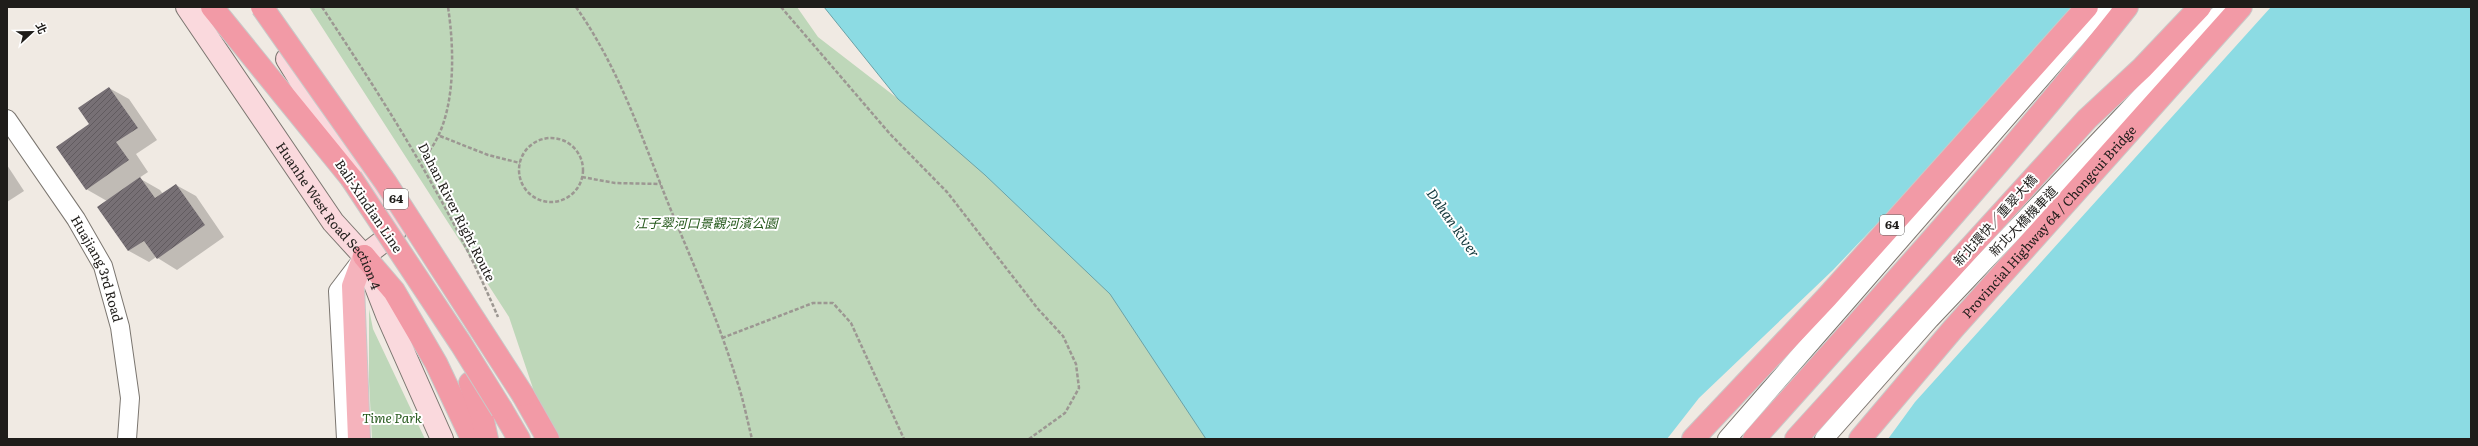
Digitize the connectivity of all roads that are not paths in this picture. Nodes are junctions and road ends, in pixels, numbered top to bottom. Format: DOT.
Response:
graph roads {
  1 [pos="187,7"];
  2 [pos="212,7"];
  3 [pos="230,7"];
  4 [pos="252,7"];
  5 [pos="262,7"];
  6 [pos="274,7"];
  7 [pos="2087,7"];
  8 [pos="2103,7"];
  9 [pos="2127,7"];
  10 [pos="2145,7"];
  11 [pos="2179,7"];
  12 [pos="2200,7"];
  13 [pos="2226,7"];
  14 [pos="2241,7"];
  15 [pos="2072,76"];
  16 [pos="7,119"];
  17 [pos="2087,119"];
  18 [pos="351,178"];
  19 [pos="394,233"];
  20 [pos="364,256"];
  21 [pos="470,383"];
  22 [pos="478,427"];
  23 [pos="127,439"];
  24 [pos="346,439"];
  25 [pos="359,439"];
  26 [pos="365,439"];
  27 [pos="442,439"];
  28 [pos="487,439"];
  29 [pos="495,439"];
  30 [pos="511,439"];
  31 [pos="518,439"];
  32 [pos="548,439"];
  33 [pos="1693,439"];
  34 [pos="1727,439"];
  35 [pos="1754,439"];
  36 [pos="1796,439"];
  37 [pos="1824,439"];
  38 [pos="1860,439"];
  1 -- 20 [label="main road, Huanhe West Road Section 4"];
  2 -- 18 [label="highway"];
  3 -- 18 [label="highway, Bali-Xindian Line / 64"];
  4 -- 19 [label="main road"];
  5 -- 32 [label="highway, Bali-Xindian Line / 64, bridge"];
  6 -- 19 [label="main road"];
  7 -- 33 [label="highway, 64"];
  8 -- 34 [label="street"];
  9 -- 15 [label="highway"];
  10 -- 15 [label="highway"];
  11 -- 17 [label="highway"];
  12 -- 17 [label="highway, 新北環快／重翠大橋"];
  13 -- 37 [label="street, 新北大橋機車道"];
  14 -- 38 [label="highway, Provincial Highway 64 / Chongcui Bridge"];
  15 -- 35 [label="highway"];
  16 -- 23 [label="street, Huajiang 3rd Road"];
  17 -- 36 [label="highway, 新北環快／重翠大橋"];
  18 -- 22 [label="highway, Bali-Xindian Line / 64, bridge"];
  19 -- 20 [label="main road"];
  19 -- 21 [label="main road"];
  20 -- 22 [label="highway"];
  20 -- 24 [label="street"];
  20 -- 25 [label="main road"];
  20 -- 26 [label="street"];
  20 -- 27 [label="main road, Huanhe West Road Section 4"];
  21 -- 22 [label="highway"];
  21 -- 30 [label="main road"];
  22 -- 28 [label="highway"];
  22 -- 29 [label="street"];
  22 -- 31 [label="highway, 64"];
}
